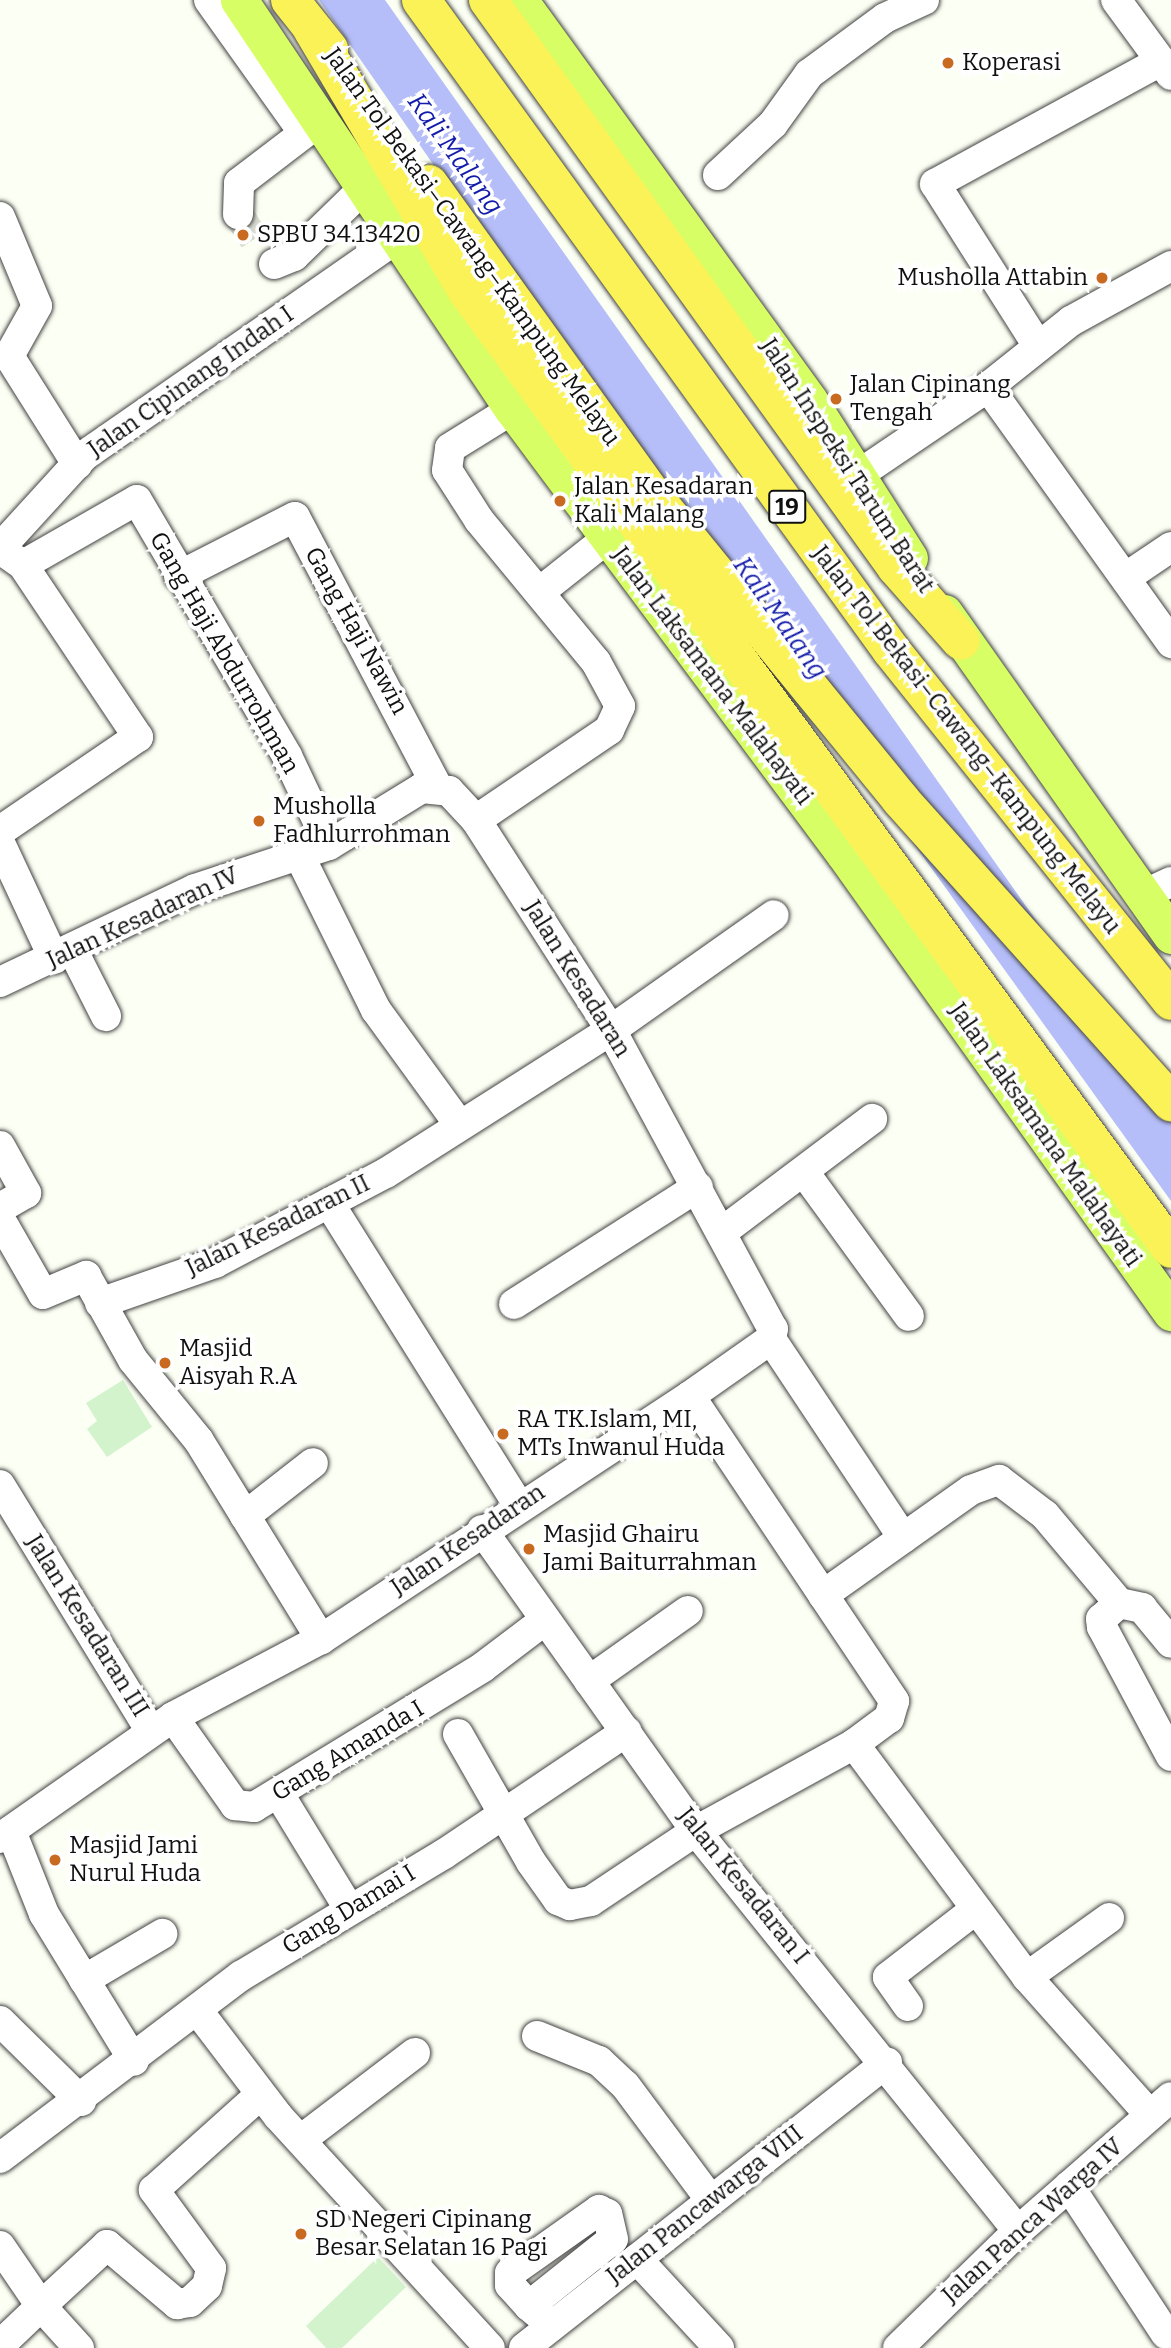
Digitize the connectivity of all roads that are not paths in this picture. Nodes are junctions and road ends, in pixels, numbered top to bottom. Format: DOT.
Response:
graph roads {
  1 [pos="209,0"];
  2 [pos="239,0"];
  3 [pos="421,0"];
  4 [pos="488,0"];
  5 [pos="519,0"];
  6 [pos="925,0"];
  7 [pos="1116,0"];
  8 [pos="301,14"];
  9 [pos="1166,68"];
  10 [pos="312,127"];
  11 [pos="718,175"];
  12 [pos="365,187"];
  13 [pos="238,214"];
  14 [pos="0,217"];
  15 [pos="400,236"];
  16 [pos="266,256"];
  17 [pos="1171,266"];
  18 [pos="1038,346"];
  19 [pos="988,387"];
  20 [pos="513,409"];
  21 [pos="77,464"];
  22 [pos="858,475"];
  23 [pos="609,537"];
  24 [pos="1171,547"];
  25 [pos="8,554"];
  26 [pos="179,576"];
  27 [pos="1128,576"];
  28 [pos="541,591"];
  29 [pos="961,641"];
  30 [pos="1171,643"];
  31 [pos="437,786"];
  32 [pos="476,820"];
  33 [pos="0,831"];
  34 [pos="0,843"];
  35 [pos="329,845"];
  36 [pos="299,855"];
  37 [pos="1156,889"];
  38 [pos="774,915"];
  39 [pos="1171,934"];
  40 [pos="64,955"];
  41 [pos="0,982"];
  42 [pos="1171,1001"];
  43 [pos="106,1016"];
  44 [pos="611,1030"];
  45 [pos="1171,1102"];
  46 [pos="872,1119"];
  47 [pos="458,1123"];
  48 [pos="0,1146"];
  49 [pos="804,1172"];
  50 [pos="698,1187"];
  51 [pos="329,1203"];
  52 [pos="0,1208"];
  53 [pos="0,1219"];
  54 [pos="722,1232"];
  55 [pos="1171,1249"];
  56 [pos="100,1303"];
  57 [pos="514,1304"];
  58 [pos="1171,1312"];
  59 [pos="909,1316"];
  60 [pos="771,1339"];
  61 [pos="690,1396"];
  62 [pos="313,1463"];
  63 [pos="1,1488"];
  64 [pos="517,1504"];
  65 [pos="245,1516"];
  66 [pos="482,1530"];
  67 [pos="903,1538"];
  68 [pos="823,1595"];
  69 [pos="1119,1603"];
  70 [pos="688,1611"];
  71 [pos="545,1620"];
  72 [pos="321,1639"];
  73 [pos="1171,1643"];
  74 [pos="589,1681"];
  75 [pos="162,1724"];
  76 [pos="627,1731"];
  77 [pos="458,1734"];
  78 [pos="854,1744"];
  79 [pos="1171,1756"];
  80 [pos="279,1794"];
  81 [pos="503,1814"];
  82 [pos="696,1832"];
  83 [pos="6,1835"];
  84 [pos="348,1907"];
  85 [pos="976,1909"];
  86 [pos="1109,1918"];
  87 [pos="162,1934"];
  88 [pos="1027,1977"];
  89 [pos="85,1980"];
  90 [pos="908,2006"];
  91 [pos="198,2011"];
  92 [pos="0,2021"];
  93 [pos="537,2036"];
  94 [pos="415,2053"];
  95 [pos="134,2061"];
  96 [pos="887,2062"];
  97 [pos="260,2095"];
  98 [pos="80,2101"];
  99 [pos="1161,2106"];
  100 [pos="302,2139"];
  101 [pos="0,2158"];
  102 [pos="1069,2186"];
  103 [pos="710,2199"];
  104 [pos="1018,2231"];
  105 [pos="0,2246"];
  106 [pos="638,2259"];
  107 [pos="41,2306"];
  108 [pos="529,2306"];
  109 [pos="552,2325"];
  110 [pos="1162,2342"];
  111 [pos="0,2345"];
  112 [pos="79,2348"];
  113 [pos="490,2348"];
  114 [pos="524,2348"];
  115 [pos="719,2348"];
  116 [pos="898,2348"];
  1 -- 10 [label="street"];
  2 -- 10 [label="main road, Jalan Laksamana Malahayati"];
  3 -- 42 [label="highway, Jalan Tol Bekasi–Cawang–Kampung Melayu / 19"];
  4 -- 29 [label="highway"];
  5 -- 22 [label="main road, Jalan Inspeksi Tarum Barat"];
  6 -- 11 [label="street"];
  7 -- 9 [label="street"];
  8 -- 45 [label="highway, Jalan Tol Bekasi–Cawang–Kampung Melayu"];
  8 -- 55 [label="highway"];
  9 -- 18 [label="street"];
  10 -- 12 [label="main road, Jalan Laksamana Malahayati"];
  10 -- 13 [label="street"];
  12 -- 15 [label="main road, Jalan Laksamana Malahayati"];
  12 -- 16 [label="street"];
  14 -- 21 [label="street"];
  15 -- 20 [label="main road, Jalan Laksamana Malahayati"];
  15 -- 21 [label="street, Jalan Cipinang Indah I"];
  17 -- 18 [label="street"];
  18 -- 19 [label="street"];
  19 -- 22 [label="street"];
  19 -- 27 [label="street"];
  20 -- 23 [label="main road, Jalan Laksamana Malahayati"];
  20 -- 28 [label="street"];
  21 -- 25 [label="street, Jalan Cipinang Indah I"];
  22 -- 29 [label="main road, Jalan Inspeksi Tarum Barat"];
  23 -- 28 [label="street"];
  23 -- 58 [label="main road, Jalan Laksamana Malahayati"];
  24 -- 27 [label="street"];
  25 -- 26 [label="street, Gang Haji Abdurrohman"];
  25 -- 33 [label="street"];
  26 -- 31 [label="street, Gang Haji Nawin"];
  26 -- 35 [label="street, Gang Haji Abdurrohman"];
  27 -- 30 [label="street"];
  28 -- 32 [label="street"];
  29 -- 37 [label="main road, Jalan Inspeksi Tarum Barat"];
  31 -- 32 [label="street, Jalan Kesadaran"];
  31 -- 35 [label="street, Jalan Kesadaran IV"];
  32 -- 44 [label="street, Jalan Kesadaran"];
  34 -- 40 [label="street"];
  35 -- 36 [label="street, Jalan Kesadaran IV"];
  36 -- 40 [label="street, Jalan Kesadaran IV"];
  36 -- 47 [label="street"];
  37 -- 39 [label="main road, Jalan Inspeksi Tarum Barat"];
  38 -- 44 [label="street, Jalan Kesadaran II"];
  40 -- 41 [label="street, Jalan Kesadaran IV"];
  40 -- 43 [label="street"];
  44 -- 47 [label="street, Jalan Kesadaran II"];
  44 -- 50 [label="street, Jalan Kesadaran"];
  46 -- 49 [label="street"];
  47 -- 51 [label="street, Jalan Kesadaran II"];
  48 -- 52 [label="street"];
  49 -- 54 [label="street"];
  49 -- 59 [label="street"];
  50 -- 54 [label="street, Jalan Kesadaran"];
  50 -- 57 [label="street"];
  51 -- 56 [label="street, Jalan Kesadaran II"];
  51 -- 64 [label="street"];
  53 -- 56 [label="street"];
  54 -- 60 [label="street, Jalan Kesadaran"];
  56 -- 65 [label="street"];
  60 -- 61 [label="street, Jalan Kesadaran"];
  60 -- 67 [label="street"];
  61 -- 64 [label="street, Jalan Kesadaran"];
  61 -- 68 [label="street"];
  62 -- 65 [label="street"];
  63 -- 75 [label="street, Jalan Kesadaran III"];
  64 -- 66 [label="street, Jalan Kesadaran"];
  65 -- 72 [label="street"];
  66 -- 71 [label="street, Jalan Kesadaran I"];
  66 -- 72 [label="street, Jalan Kesadaran"];
  67 -- 68 [label="street"];
  67 -- 69 [label="street"];
  68 -- 78 [label="street"];
  69 -- 73 [label="street"];
  69 -- 79 [label="street"];
  70 -- 74 [label="street"];
  71 -- 74 [label="street, Jalan Kesadaran I"];
  71 -- 80 [label="street, Gang Amanda I"];
  72 -- 75 [label="street, Jalan Kesadaran"];
  74 -- 76 [label="street, Jalan Kesadaran I"];
  75 -- 80 [label="street, Gang Amanda I"];
  75 -- 83 [label="street, Jalan Kesadaran"];
  76 -- 81 [label="street, Gang Damai I"];
  76 -- 82 [label="street, Jalan Kesadaran I"];
  77 -- 81 [label="street"];
  78 -- 82 [label="street"];
  78 -- 85 [label="street"];
  80 -- 84 [label="street"];
  81 -- 82 [label="street"];
  81 -- 84 [label="street, Gang Damai I"];
  82 -- 96 [label="street, Jalan Kesadaran I"];
  83 -- 89 [label="street"];
  84 -- 91 [label="street, Gang Damai I"];
  85 -- 88 [label="street"];
  85 -- 90 [label="street"];
  86 -- 88 [label="street"];
  87 -- 89 [label="street"];
  88 -- 99 [label="street"];
  89 -- 95 [label="street"];
  91 -- 95 [label="street, Gang Damai I"];
  91 -- 97 [label="street"];
  92 -- 98 [label="street"];
  93 -- 103 [label="street"];
  94 -- 100 [label="street"];
  95 -- 98 [label="street, Gang Damai I"];
  96 -- 103 [label="street, Jalan Pancawarga VIII"];
  96 -- 104 [label="street, Jalan Kesadaran I"];
  97 -- 100 [label="street"];
  97 -- 107 [label="street"];
  98 -- 101 [label="street, Gang Damai I"];
  99 -- 102 [label="street, Jalan Panca Warga IV"];
  100 -- 113 [label="street"];
  102 -- 104 [label="street, Jalan Panca Warga IV"];
  102 -- 110 [label="street"];
  103 -- 106 [label="street, Jalan Pancawarga VIII"];
  104 -- 116 [label="street, Jalan Panca Warga IV"];
  105 -- 107 [label="street"];
  106 -- 109 [label="street, Jalan Pancawarga VIII"];
  106 -- 115 [label="street"];
  107 -- 111 [label="street"];
  107 -- 112 [label="street"];
  108 -- 109 [label="street"];
  109 -- 114 [label="street, Jalan Pancawarga VIII"];
}
